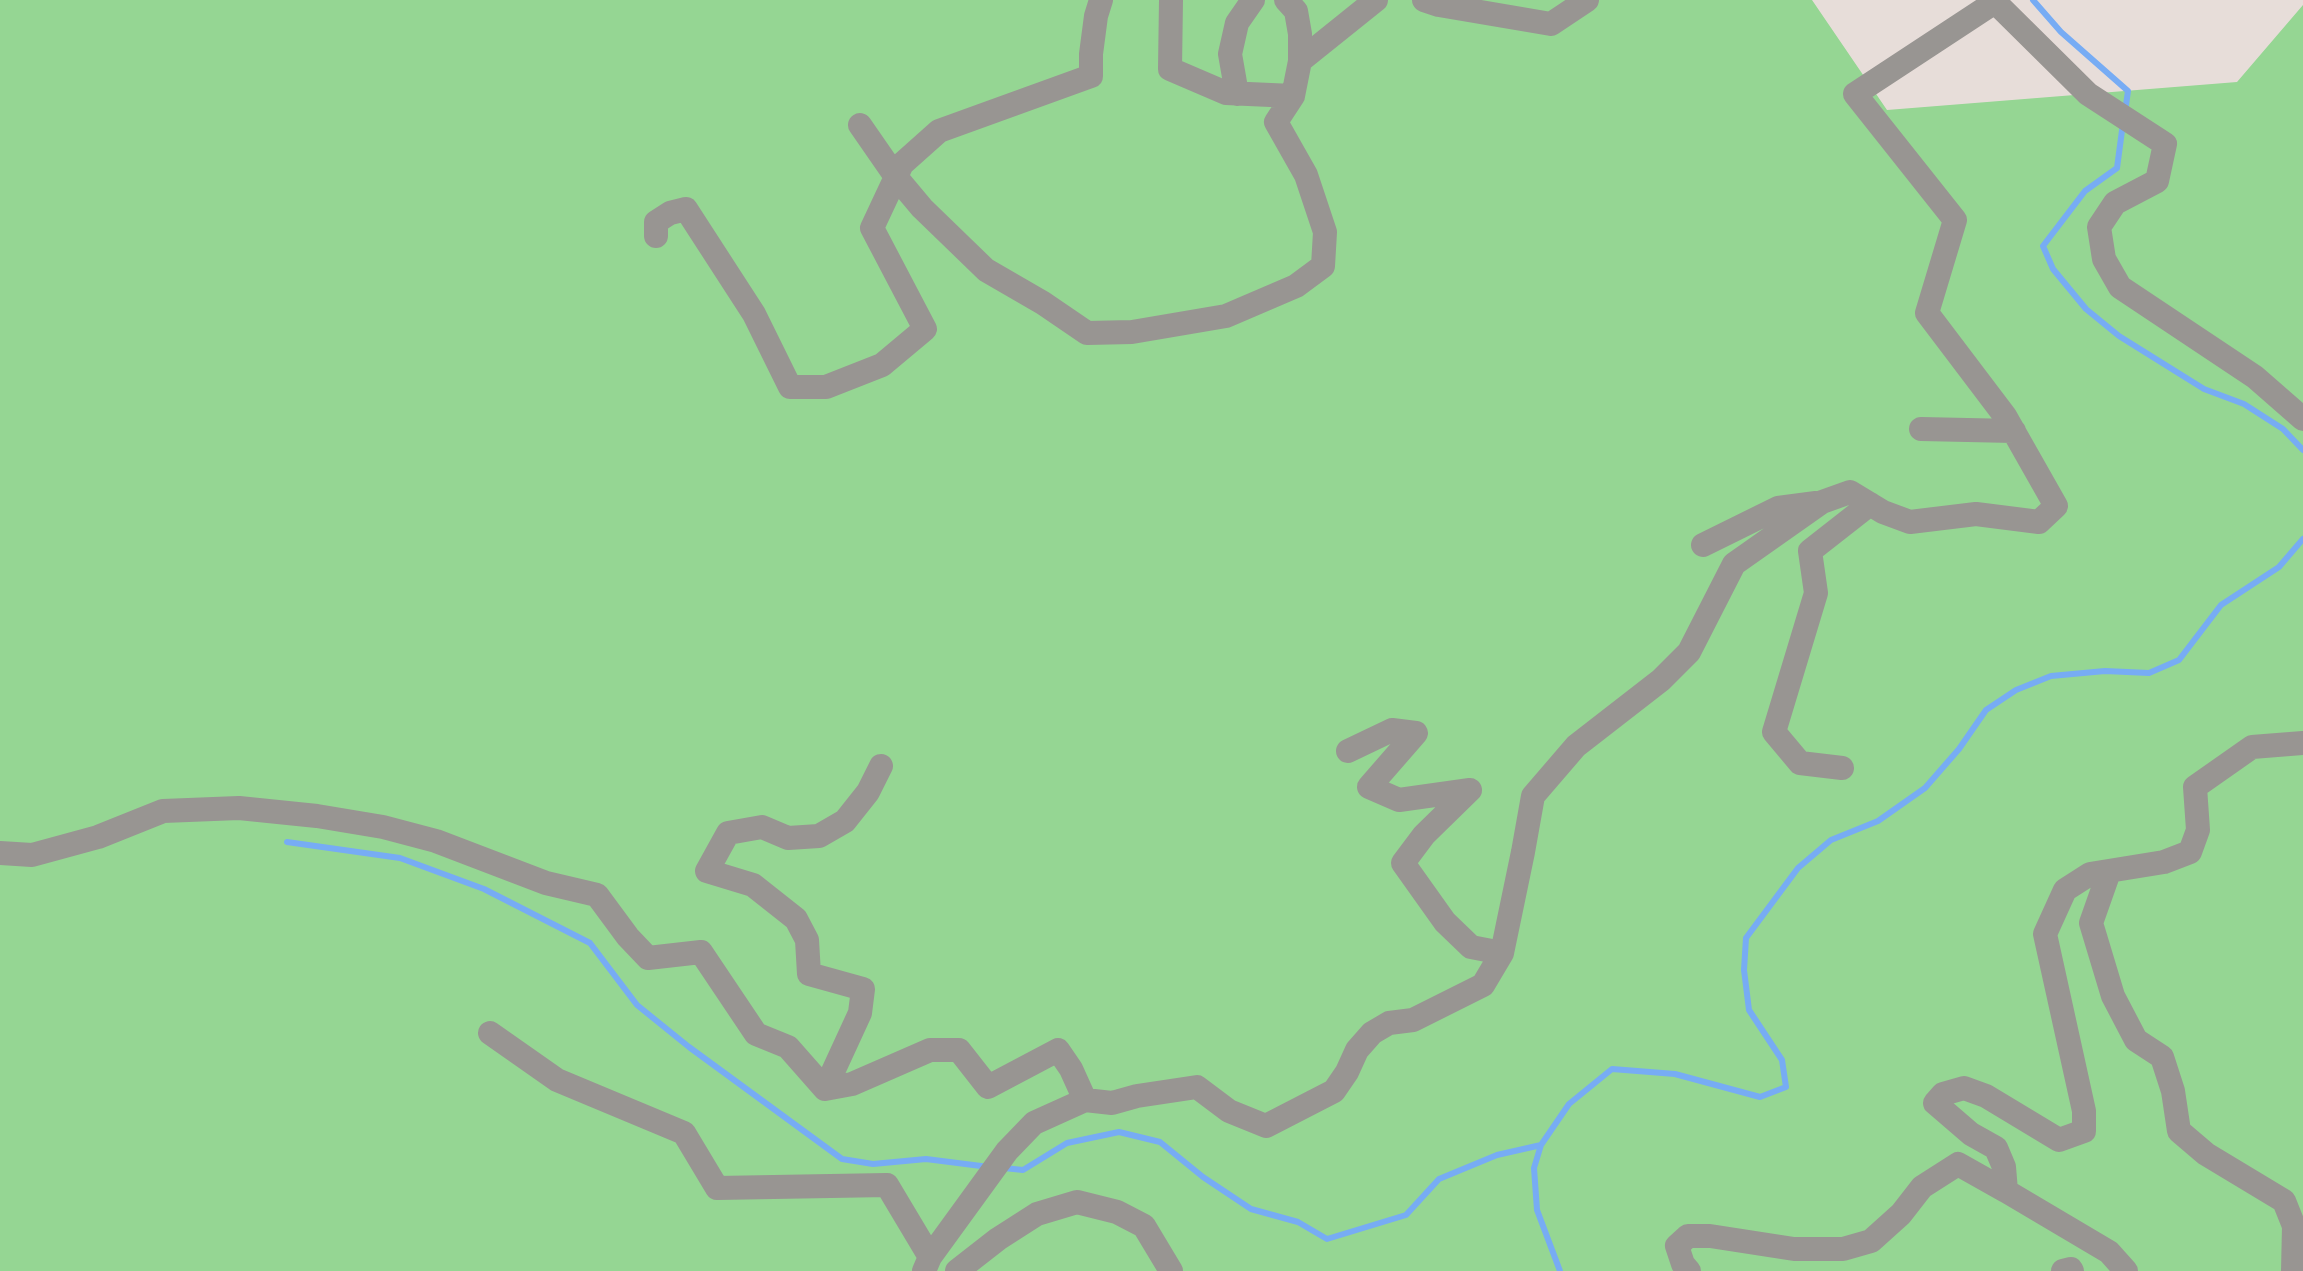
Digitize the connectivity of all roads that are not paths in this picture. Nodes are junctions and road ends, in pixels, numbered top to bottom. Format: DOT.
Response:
graph roads {
  1 [pos="1101,0"];
  2 [pos="1171,0"];
  3 [pos="1253,0"];
  4 [pos="1286,0"];
  5 [pos="1376,0"];
  6 [pos="1424,0"];
  7 [pos="1587,0"];
  8 [pos="1994,1"];
  9 [pos="1300,61"];
  10 [pos="1237,94"];
  11 [pos="1293,96"];
  12 [pos="860,125"];
  13 [pos="896,177"];
  14 [pos="656,236"];
  15 [pos="2303,419"];
  16 [pos="1921,429"];
  17 [pos="2014,431"];
  18 [pos="1822,502"];
  19 [pos="1870,504"];
  20 [pos="1703,545"];
  21 [pos="2303,743"];
  22 [pos="1348,751"];
  23 [pos="881,766"];
  24 [pos="1842,768"];
  25 [pos="0,853"];
  26 [pos="2109,872"];
  27 [pos="1502,953"];
  28 [pos="490,1033"];
  29 [pos="825,1089"];
  30 [pos="1085,1100"];
  31 [pos="2006,1191"];
  32 [pos="927,1264"];
  33 [pos="957,1271"];
  34 [pos="1171,1271"];
  35 [pos="1689,1271"];
  36 [pos="2063,1271"];
  37 [pos="2072,1271"];
  38 [pos="2126,1271"];
  39 [pos="2293,1271"];
  1 -- 13 [label="lane"];
  2 -- 10 [label="lane"];
  3 -- 10 [label="lane"];
  4 -- 9 [label="lane"];
  5 -- 9 [label="lane"];
  6 -- 7 [label="lane"];
  8 -- 15 [label="lane"];
  8 -- 17 [label="lane"];
  9 -- 11 [label="lane"];
  10 -- 11 [label="lane"];
  11 -- 13 [label="lane"];
  12 -- 13 [label="lane"];
  13 -- 14 [label="lane"];
  16 -- 17 [label="lane"];
  17 -- 19 [label="lane"];
  18 -- 19 [label="lane"];
  18 -- 20 [label="lane"];
  18 -- 27 [label="lane"];
  19 -- 24 [label="lane"];
  21 -- 26 [label="lane"];
  22 -- 27 [label="lane"];
  23 -- 29 [label="lane"];
  25 -- 29 [label="lane"];
  26 -- 31 [label="lane"];
  26 -- 39 [label="lane"];
  27 -- 30 [label="lane"];
  28 -- 32 [label="lane"];
  29 -- 30 [label="lane"];
  30 -- 32 [label="lane"];
  31 -- 35 [label="lane"];
  31 -- 38 [label="lane"];
  33 -- 34 [label="lane"];
  36 -- 37 [label="lane"];
}
